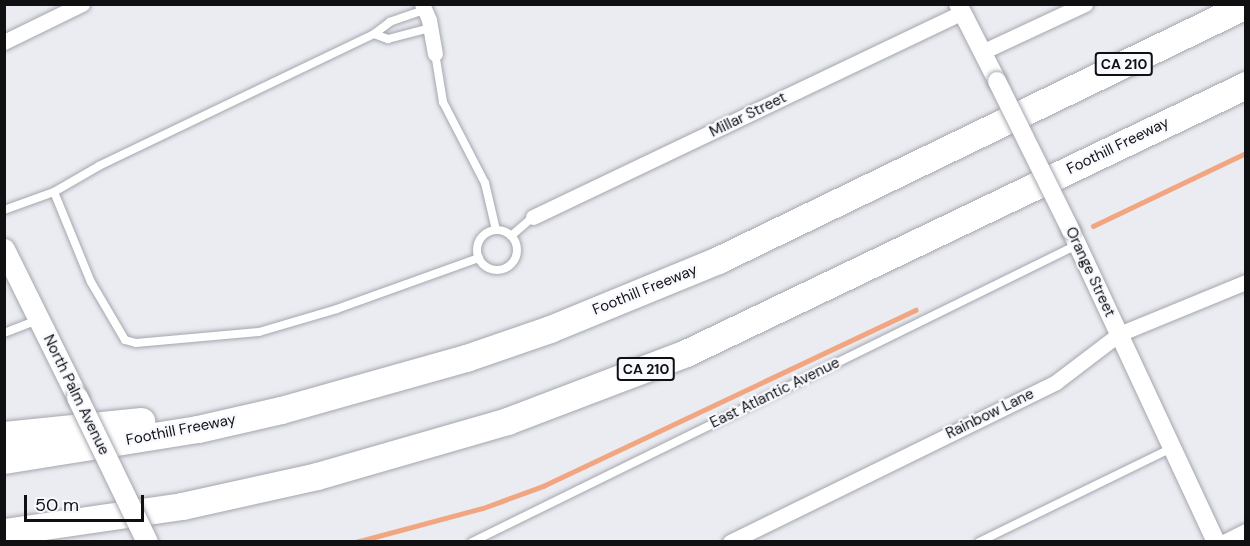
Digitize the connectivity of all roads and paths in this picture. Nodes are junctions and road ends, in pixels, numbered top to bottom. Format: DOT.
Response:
graph roads {
  1 [pos="82,4"];
  2 [pos="1085,4"];
  3 [pos="1245,5"];
  4 [pos="423,7"];
  5 [pos="960,8"];
  6 [pos="430,28"];
  7 [pos="374,34"];
  8 [pos="4,42"];
  9 [pos="982,52"];
  10 [pos="435,53"];
  11 [pos="1245,85"];
  12 [pos="54,192"];
  13 [pos="4,210"];
  14 [pos="533,217"];
  15 [pos="496,230"];
  16 [pos="511,236"];
  17 [pos="1074,238"];
  18 [pos="4,249"];
  19 [pos="479,258"];
  20 [pos="1245,282"];
  21 [pos="39,320"];
  22 [pos="4,333"];
  23 [pos="1119,334"];
  24 [pos="466,358"];
  25 [pos="4,435"];
  26 [pos="1172,448"];
  27 [pos="4,460"];
  28 [pos="1245,531"];
  29 [pos="4,532"];
  30 [pos="147,542"];
  31 [pos="472,542"];
  32 [pos="730,542"];
  33 [pos="979,542"];
  34 [pos="1216,542"];
  35 [pos="1224,542"];
  1 -- 8 [label="street"];
  2 -- 9 [label="street"];
  3 -- 24 [label="highway, Foothill Freeway / CA 210"];
  4 -- 6 [label="street"];
  4 -- 7 [label="lane"];
  5 -- 9 [label="street, Orange Street"];
  5 -- 14 [label="street, Millar Street"];
  6 -- 7 [label="lane"];
  6 -- 10 [label="street"];
  7 -- 12 [label="lane"];
  9 -- 17 [label="street, Orange Street, bridge"];
  10 -- 15 [label="lane"];
  11 -- 29 [label="highway, Foothill Freeway / CA 210"];
  12 -- 13 [label="lane"];
  12 -- 19 [label="lane"];
  14 -- 16 [label="lane"];
  15 -- 16 [label="lane"];
  15 -- 19 [label="lane"];
  16 -- 19 [label="lane"];
  17 -- 23 [label="street, Orange Street"];
  17 -- 31 [label="lane, East Atlantic Avenue"];
  18 -- 21 [label="main road, North Palm Avenue"];
  20 -- 23 [label="street, Rainbow Lane"];
  21 -- 22 [label="lane"];
  21 -- 30 [label="main road, North Palm Avenue, bridge"];
  23 -- 26 [label="street, Orange Street"];
  23 -- 32 [label="street, Rainbow Lane"];
  24 -- 25 [label="highway"];
  24 -- 27 [label="highway, Foothill Freeway / CA 210"];
  26 -- 33 [label="lane"];
  26 -- 34 [label="street, Orange Street"];
  28 -- 35 [label="street"];
}
